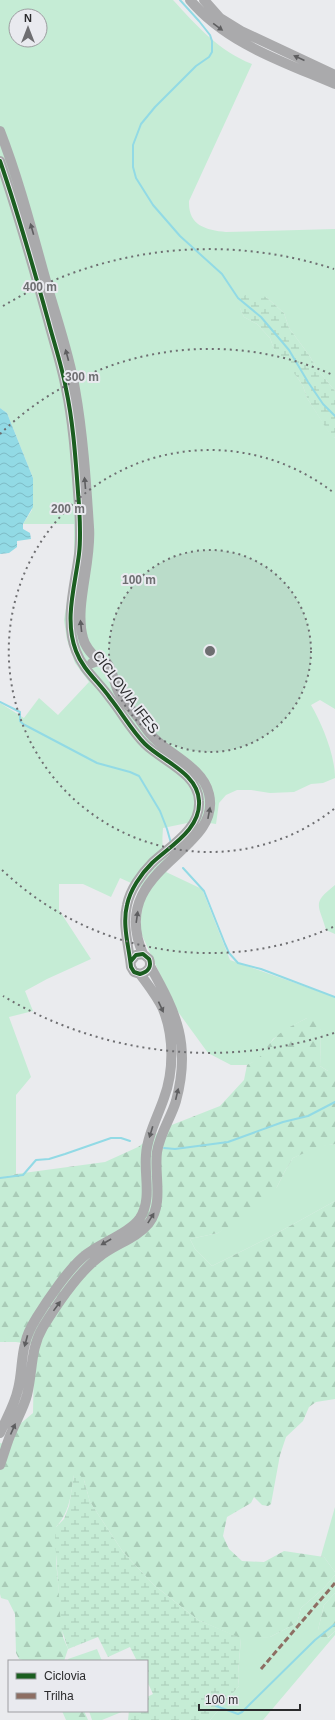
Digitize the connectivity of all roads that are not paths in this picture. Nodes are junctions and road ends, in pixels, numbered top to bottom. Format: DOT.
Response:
graph roads {
  1 [pos="190,0"];
  2 [pos="204,0"];
  3 [pos="335,74"];
  4 [pos="335,84"];
  5 [pos="0,131"];
  6 [pos="0,161"];
  7 [pos="98,660"];
  8 [pos="87,672"];
  9 [pos="111,673"];
  10 [pos="96,682"];
  11 [pos="143,954"];
  12 [pos="131,961"];
  13 [pos="150,966"];
  14 [pos="140,974"];
  15 [pos="0,1433"];
  16 [pos="0,1465"];
  1 -- 4 [label="street, one-way"];
  3 -- 2 [label="street, one-way"];
  7 -- 5 [label="street, one-way"];
  6 -- 8 [label="street"];
  7 -- 8 [label="street"];
  7 -- 9 [label="street"];
  8 -- 10 [label="street"];
  9 -- 10 [label="street"];
  11 -- 9 [label="street, one-way"];
  10 -- 12 [label="street"];
  11 -- 12 [label="street"];
  11 -- 13 [label="street"];
  12 -- 14 [label="street"];
  13 -- 14 [label="street"];
  16 -- 13 [label="street, one-way"];
  14 -- 15 [label="street, one-way"];
}
